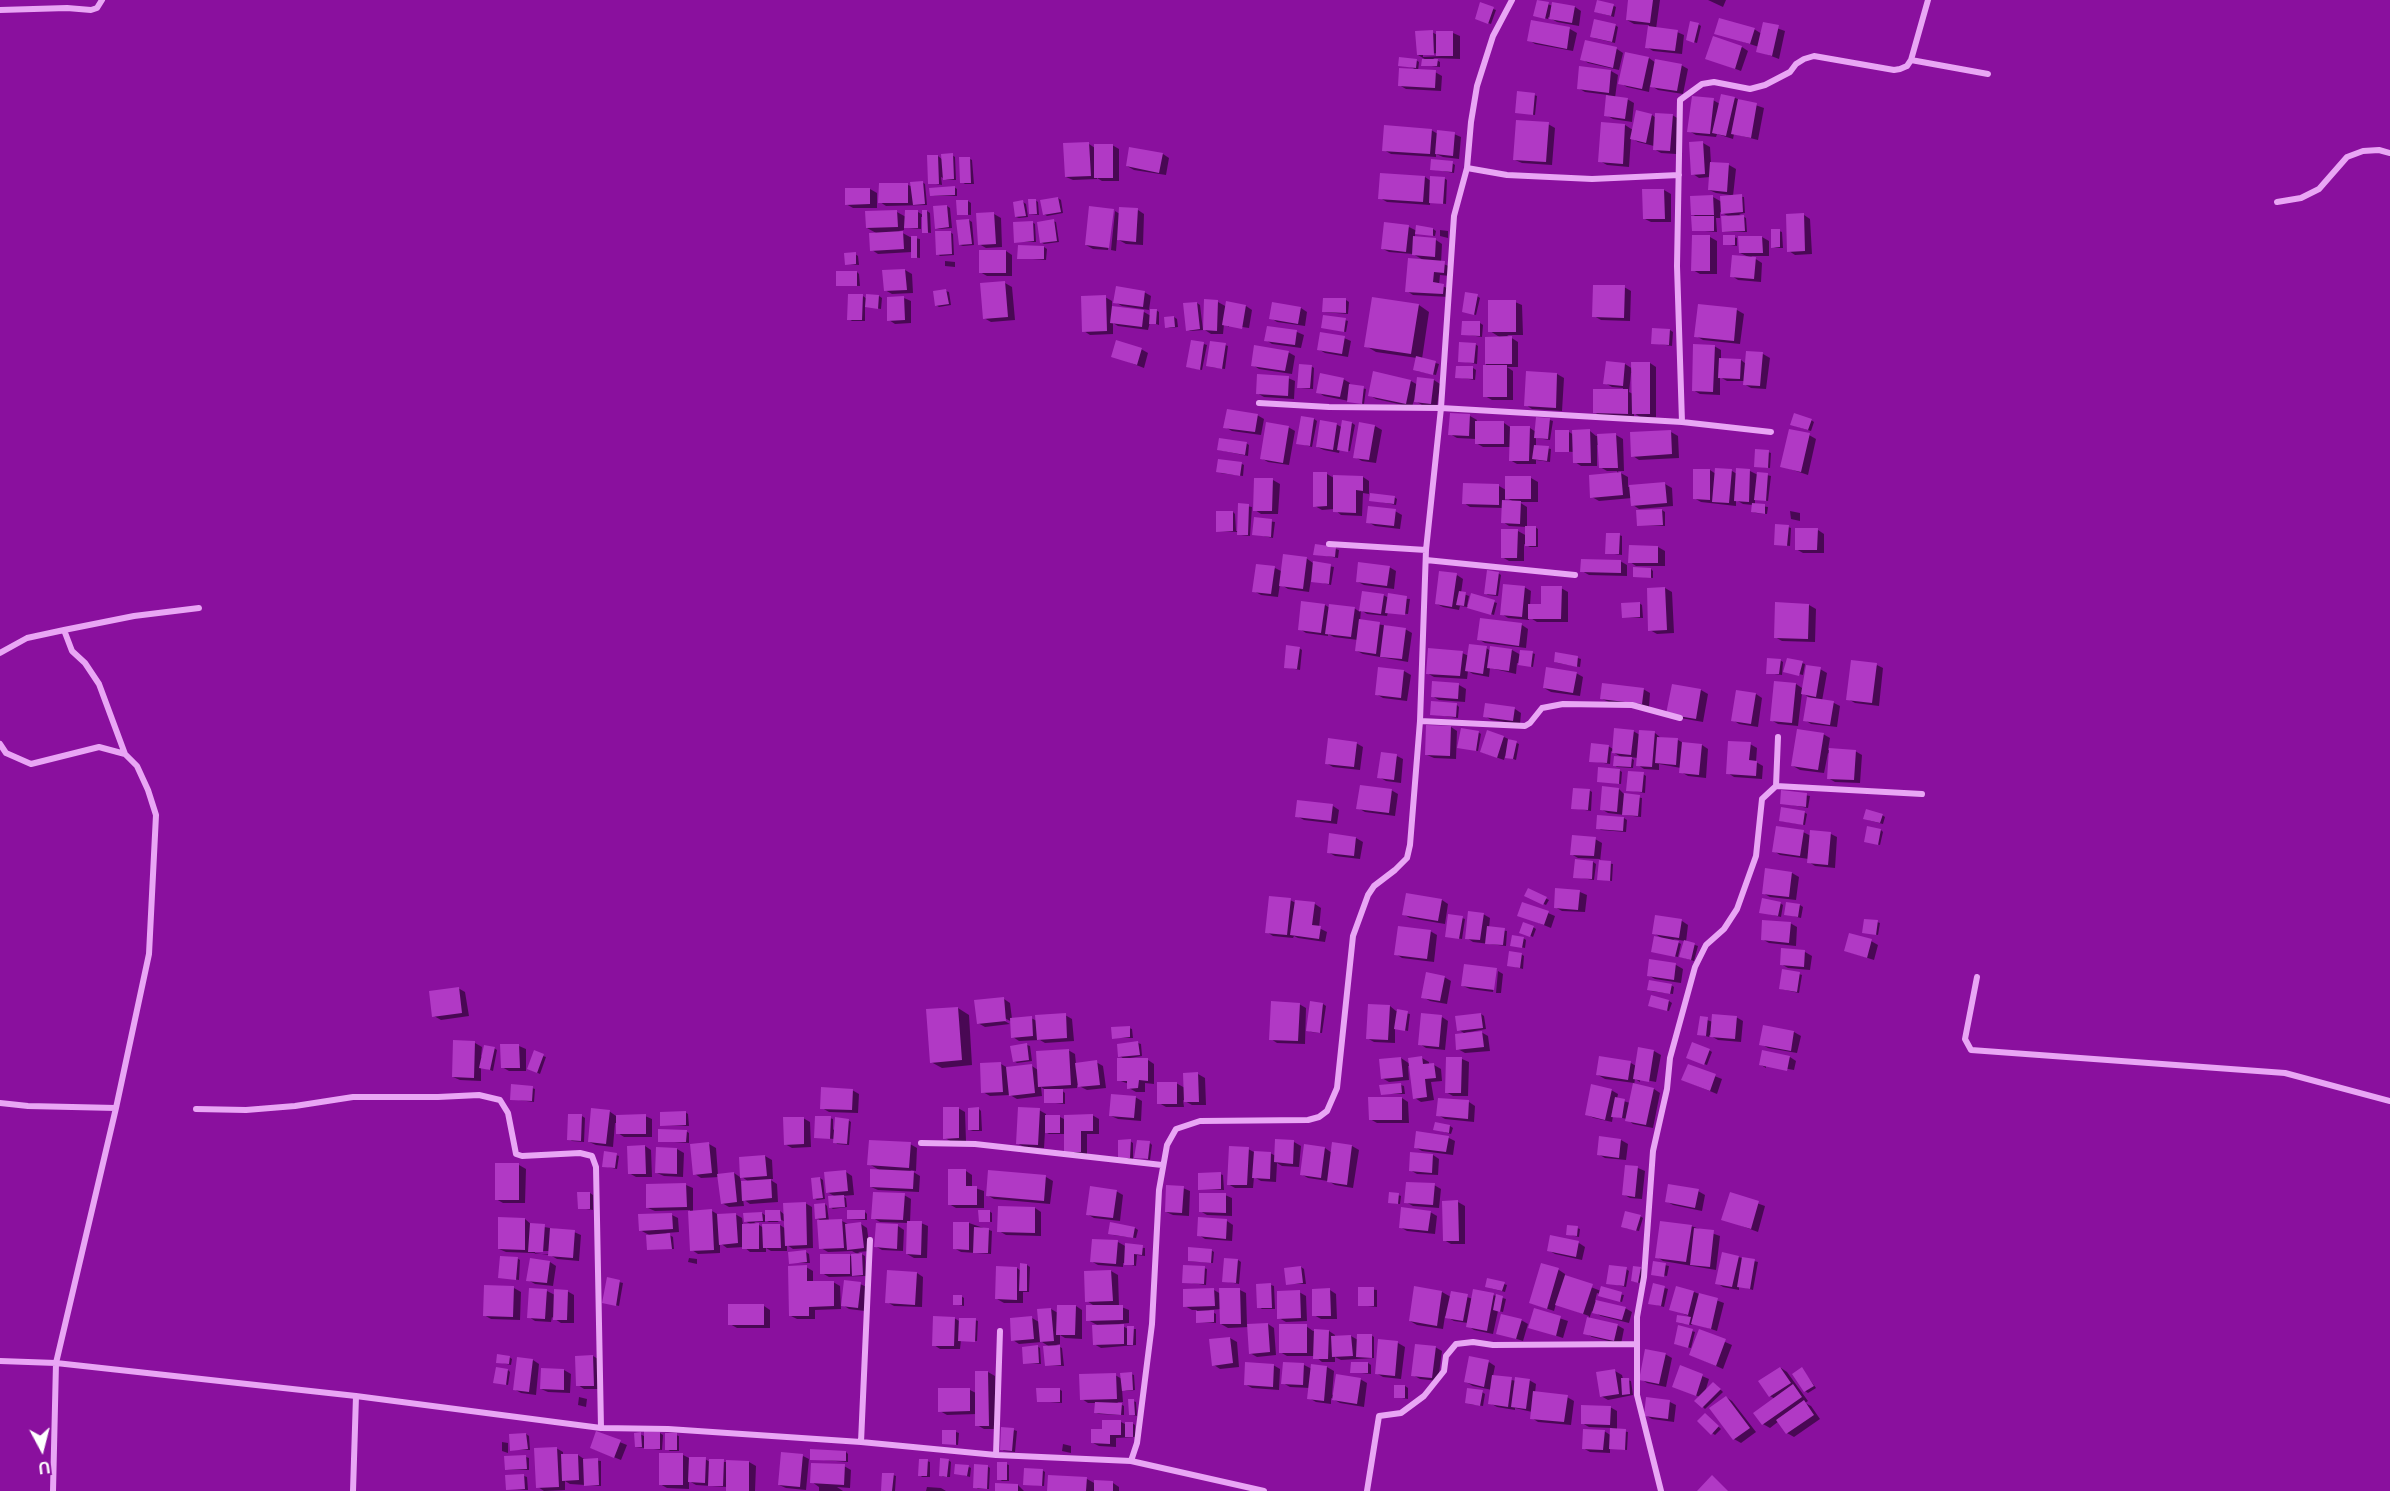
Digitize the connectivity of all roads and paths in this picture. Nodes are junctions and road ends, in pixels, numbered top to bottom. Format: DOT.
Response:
graph roads {
  1 [pos="102,0"];
  2 [pos="1512,0"];
  3 [pos="1928,0"];
  4 [pos="0,10"];
  5 [pos="1911,60"];
  6 [pos="1988,74"];
  7 [pos="2390,153"];
  8 [pos="1467,168"];
  9 [pos="1679,175"];
  10 [pos="2277,202"];
  11 [pos="1259,403"];
  12 [pos="1441,408"];
  13 [pos="1682,422"];
  14 [pos="1771,432"];
  15 [pos="1329,544"];
  16 [pos="1426,550"];
  17 [pos="1426,560"];
  18 [pos="1575,575"];
  19 [pos="198,608"];
  20 [pos="64,630"];
  21 [pos="0,653"];
  22 [pos="1680,718"];
  23 [pos="1420,721"];
  24 [pos="1778,737"];
  25 [pos="0,744"];
  26 [pos="124,754"];
  27 [pos="1776,786"];
  28 [pos="1922,794"];
  29 [pos="1977,977"];
  30 [pos="2390,1101"];
  31 [pos="0,1103"];
  32 [pos="116,1108"];
  33 [pos="196,1109"];
  34 [pos="921,1143"];
  35 [pos="1162,1165"];
  36 [pos="870,1240"];
  37 [pos="1000,1331"];
  38 [pos="1637,1344"];
  39 [pos="0,1360"];
  40 [pos="56,1363"];
  41 [pos="356,1396"];
  42 [pos="601,1428"];
  43 [pos="861,1442"];
  44 [pos="996,1455"];
  45 [pos="1131,1461"];
  46 [pos="53,1491"];
  47 [pos="353,1491"];
  48 [pos="1264,1491"];
  49 [pos="1367,1491"];
  50 [pos="1661,1491"];
  1 -- 4 [label="street"];
  2 -- 8 [label="street"];
  3 -- 5 [label="street"];
  5 -- 6 [label="street"];
  5 -- 9 [label="street"];
  7 -- 10 [label="street"];
  8 -- 9 [label="street"];
  8 -- 12 [label="street"];
  9 -- 13 [label="street"];
  11 -- 12 [label="street"];
  12 -- 13 [label="street"];
  12 -- 16 [label="street"];
  13 -- 14 [label="street"];
  15 -- 16 [label="street"];
  16 -- 17 [label="street"];
  17 -- 18 [label="street"];
  17 -- 23 [label="street"];
  19 -- 20 [label="street"];
  20 -- 21 [label="street"];
  20 -- 26 [label="street"];
  22 -- 23 [label="street"];
  23 -- 35 [label="street"];
  24 -- 27 [label="street"];
  25 -- 26 [label="street"];
  26 -- 32 [label="street"];
  27 -- 28 [label="street"];
  27 -- 38 [label="street"];
  29 -- 30 [label="street"];
  31 -- 32 [label="street"];
  32 -- 40 [label="street"];
  33 -- 42 [label="street"];
  34 -- 35 [label="street"];
  35 -- 45 [label="street"];
  36 -- 43 [label="street"];
  37 -- 44 [label="street"];
  38 -- 49 [label="street"];
  38 -- 50 [label="street"];
  39 -- 40 [label="street"];
  40 -- 41 [label="street"];
  40 -- 46 [label="street"];
  41 -- 42 [label="street"];
  41 -- 47 [label="street"];
  42 -- 43 [label="street"];
  43 -- 44 [label="street"];
  44 -- 45 [label="street"];
  45 -- 48 [label="street"];
}
